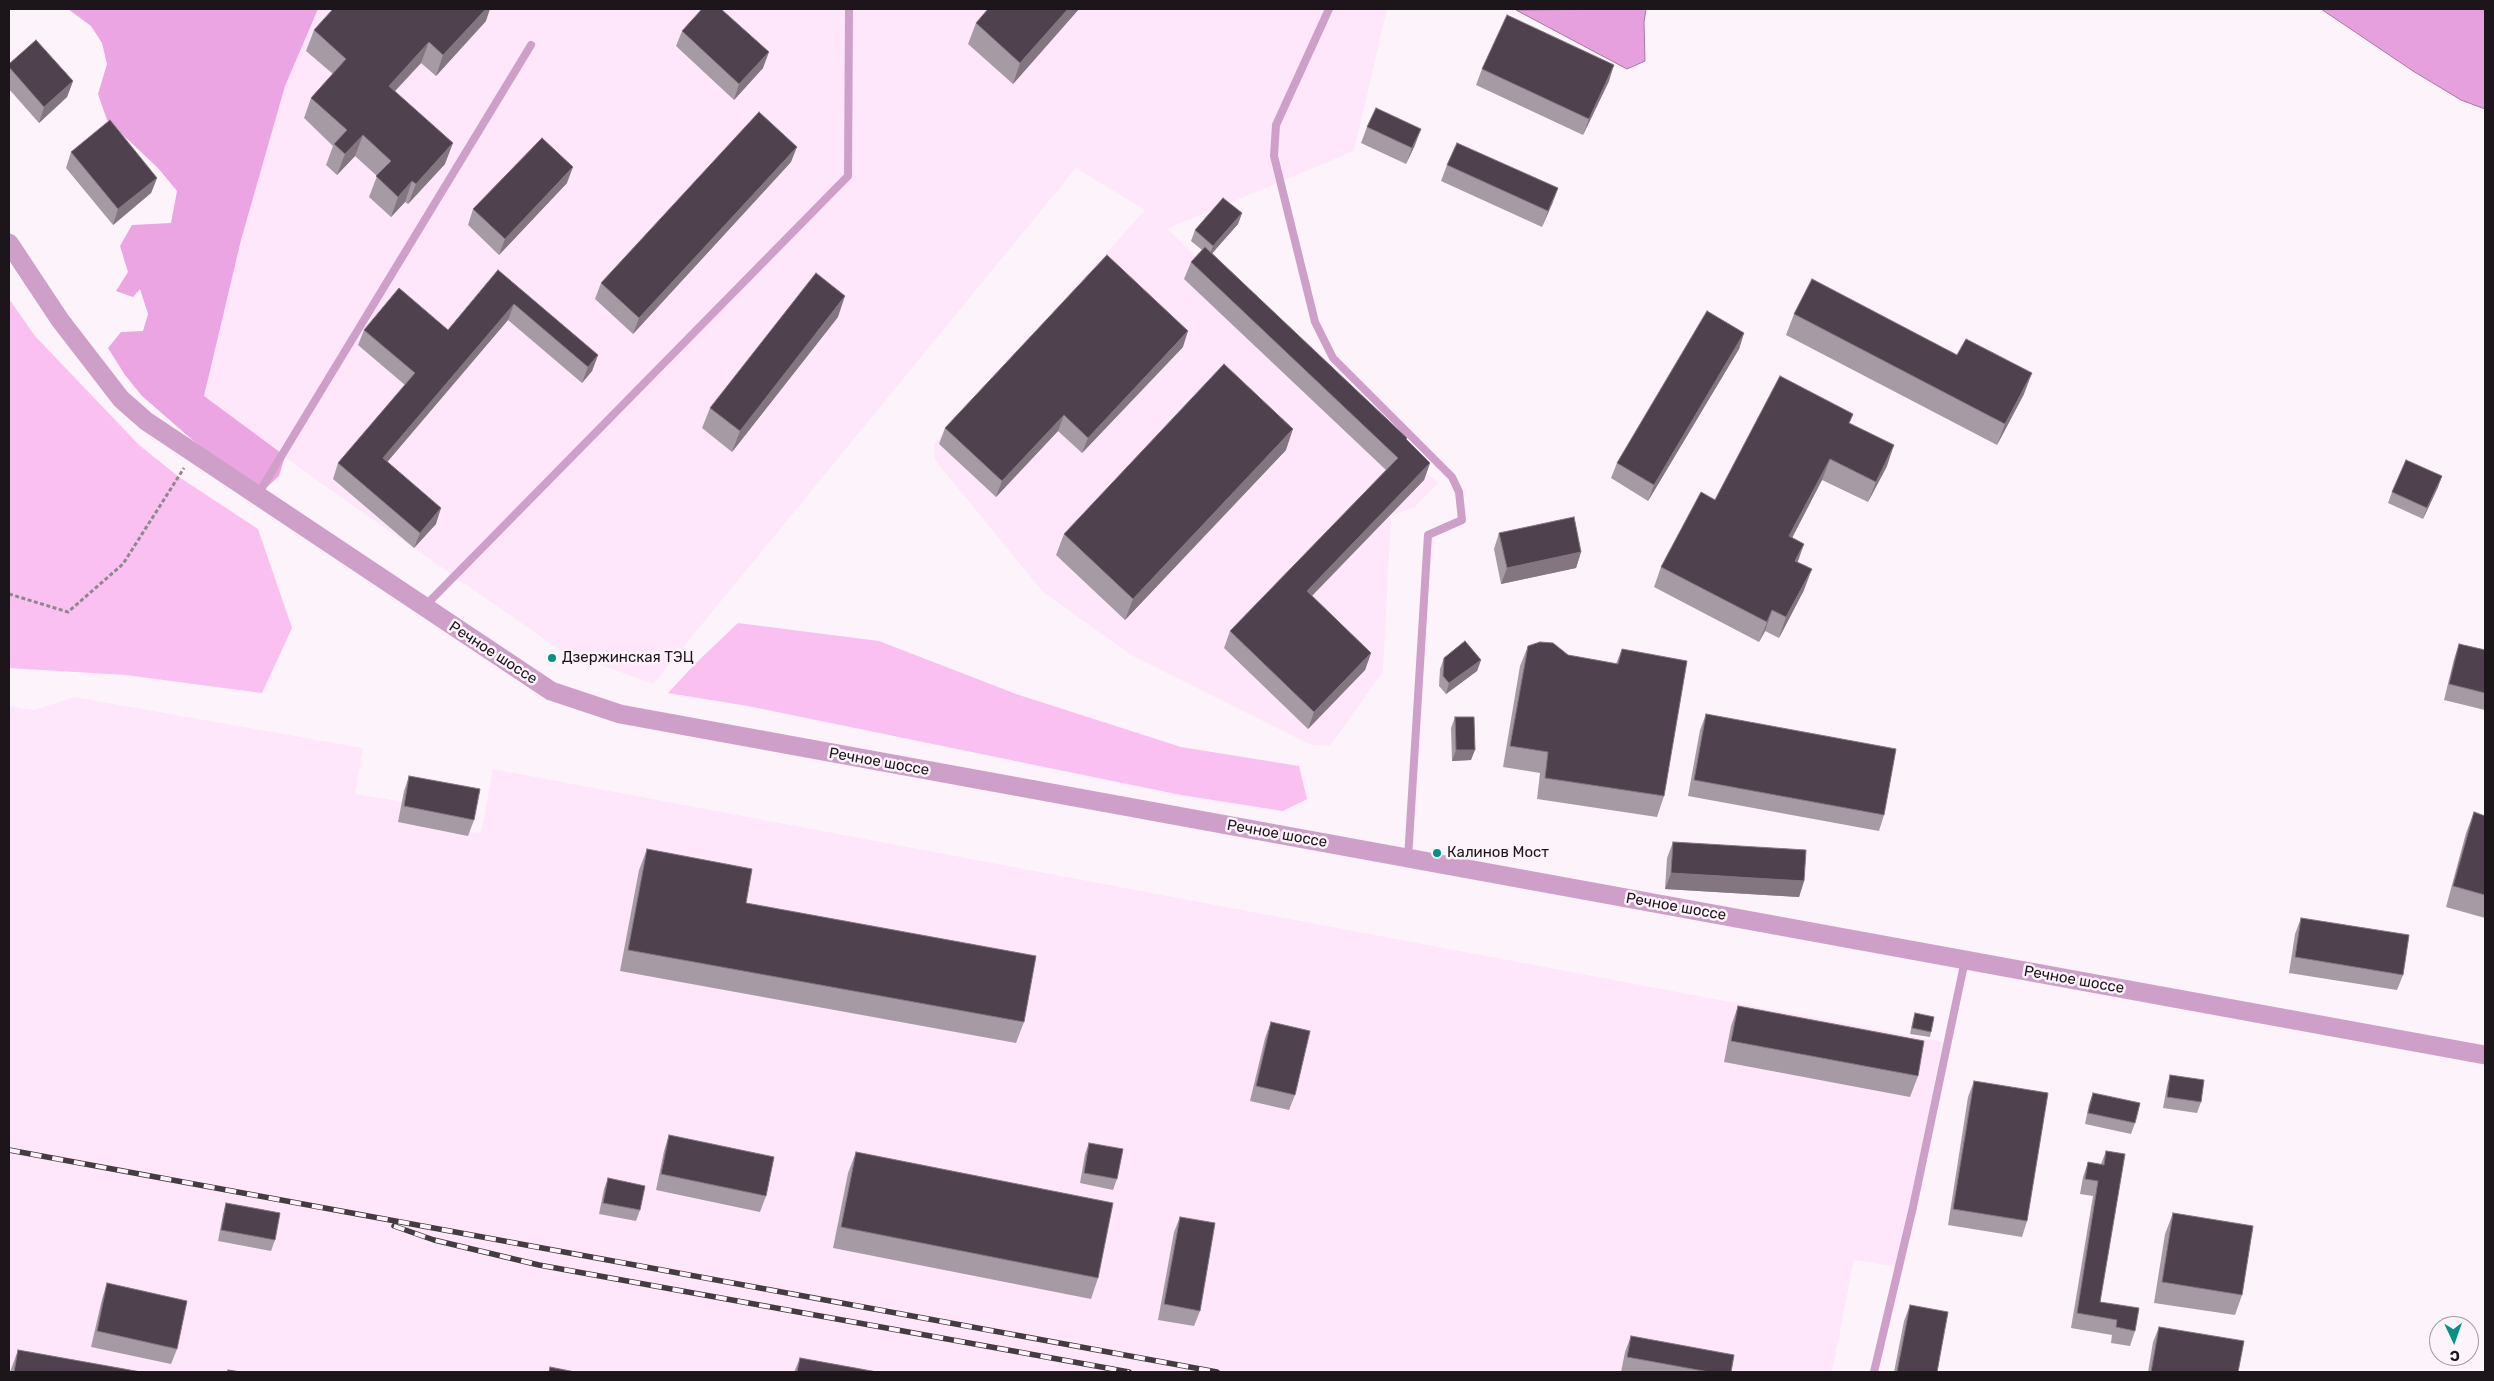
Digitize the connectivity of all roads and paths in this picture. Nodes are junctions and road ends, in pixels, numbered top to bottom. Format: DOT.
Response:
graph roads {
  1 [pos="849,9"];
  2 [pos="1325,10"];
  3 [pos="531,45"];
  4 [pos="9,243"];
  5 [pos="193,453"];
  6 [pos="257,496"];
  7 [pos="9,594"];
  8 [pos="424,608"];
  9 [pos="1408,858"];
  10 [pos="1965,960"];
  11 [pos="2485,1054"];
  12 [pos="1874,1372"];
  1 -- 8 [label="lane"];
  2 -- 9 [label="lane"];
  3 -- 6 [label="lane"];
  4 -- 5 [label="street, Речное шоссе"];
  5 -- 6 [label="street, Речное шоссе"];
  5 -- 7 [label="path"];
  6 -- 8 [label="street, Речное шоссе"];
  8 -- 9 [label="street, Речное шоссе"];
  9 -- 10 [label="street, Речное шоссе"];
  10 -- 11 [label="street, Речное шоссе"];
  10 -- 12 [label="lane"];
}
